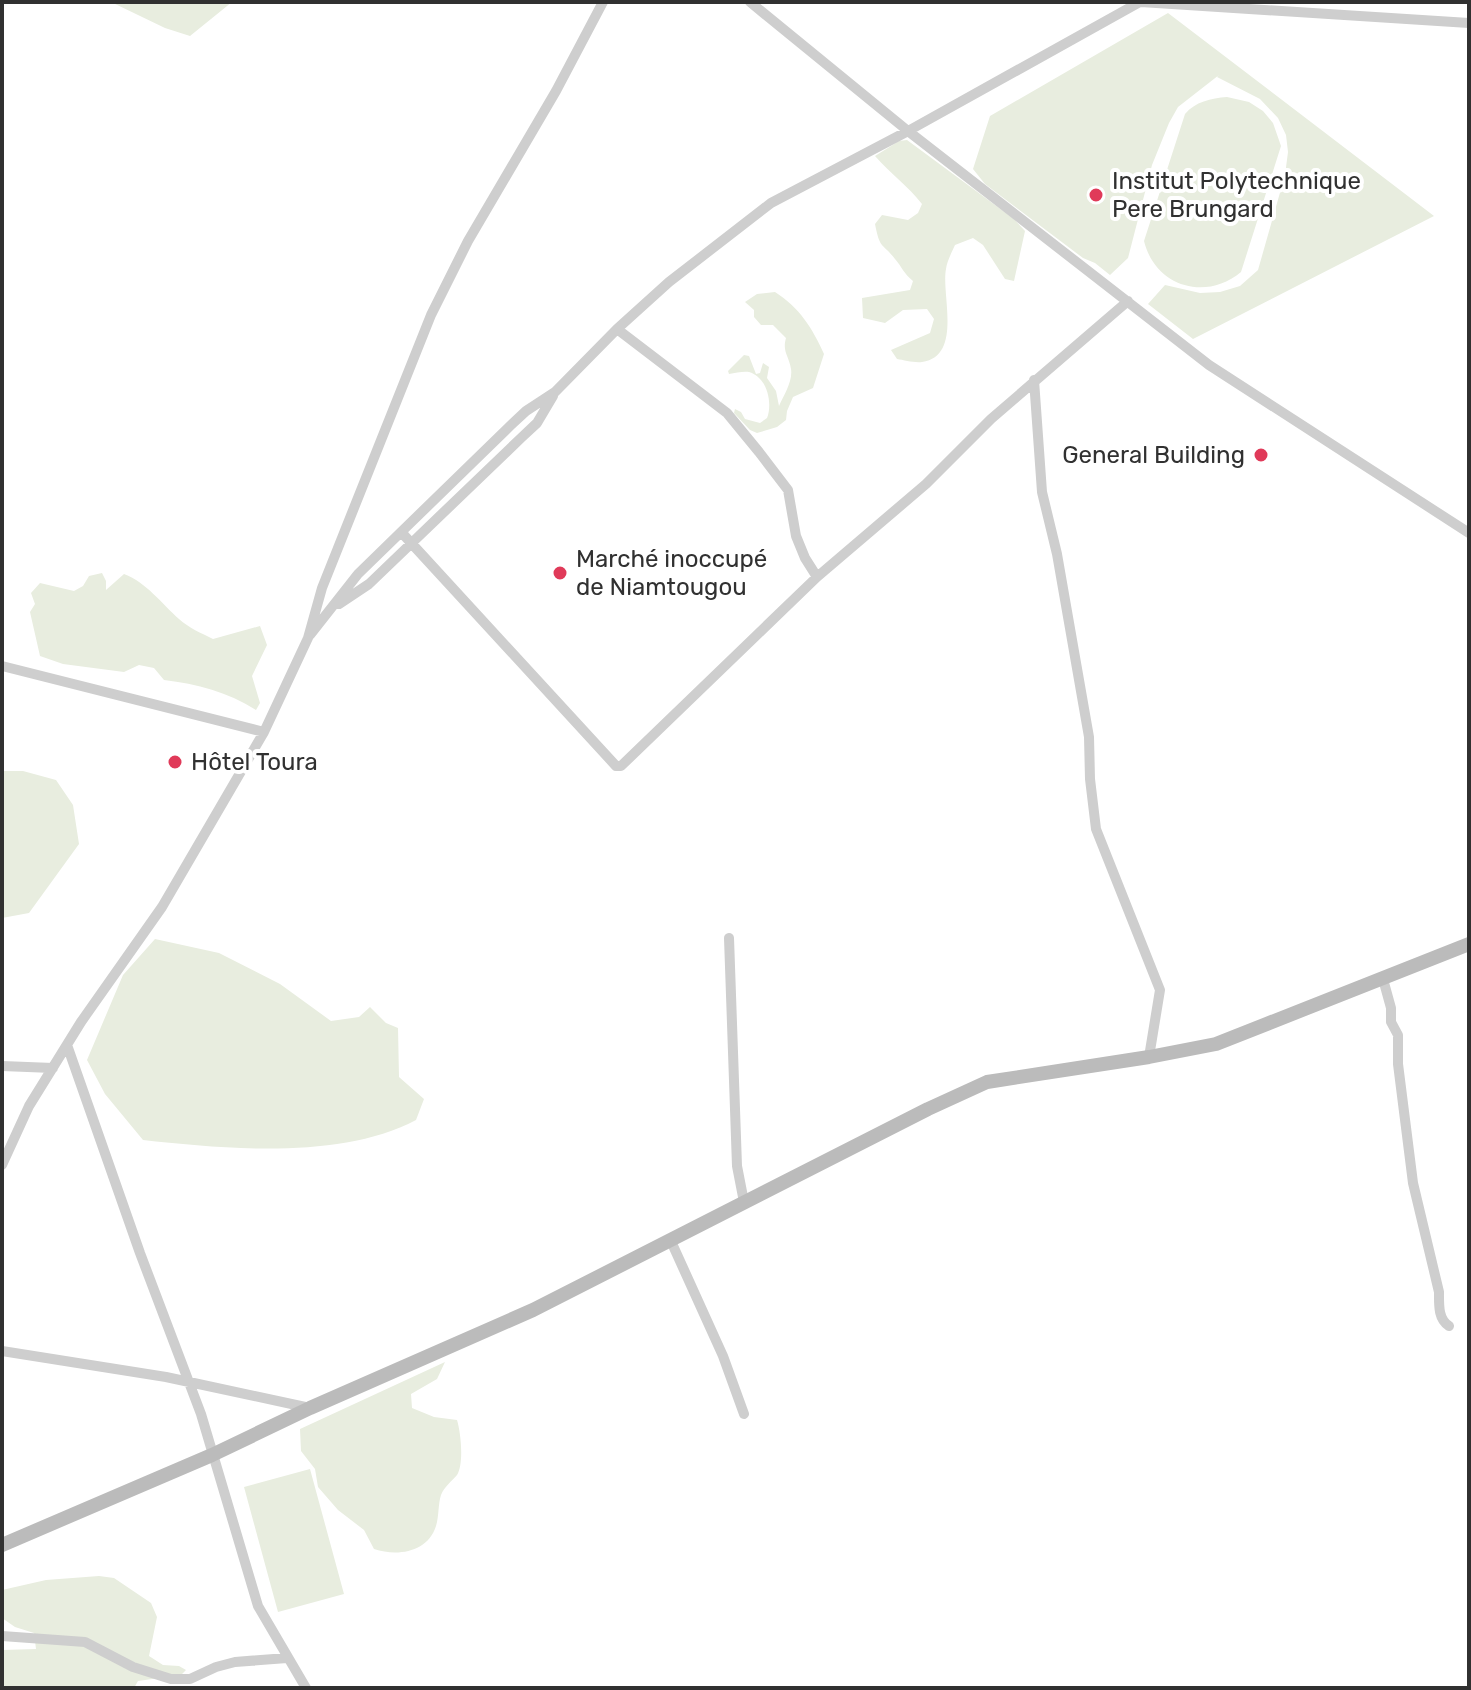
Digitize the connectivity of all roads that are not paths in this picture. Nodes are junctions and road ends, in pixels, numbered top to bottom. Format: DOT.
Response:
graph roads {
  1 [pos="603,2"];
  2 [pos="750,2"];
  3 [pos="1140,2"];
  4 [pos="1469,23"];
  5 [pos="908,131"];
  6 [pos="1128,301"];
  7 [pos="617,329"];
  8 [pos="1034,380"];
  9 [pos="555,392"];
  10 [pos="511,425"];
  11 [pos="521,438"];
  12 [pos="465,472"];
  13 [pos="475,482"];
  14 [pos="402,533"];
  15 [pos="1469,533"];
  16 [pos="411,544"];
  17 [pos="817,577"];
  18 [pos="334,607"];
  19 [pos="308,638"];
  20 [pos="2,666"];
  21 [pos="264,732"];
  22 [pos="729,938"];
  23 [pos="1469,944"];
  24 [pos="1383,979"];
  25 [pos="67,1045"];
  26 [pos="1149,1057"];
  27 [pos="2,1066"];
  28 [pos="53,1068"];
  29 [pos="2,1165"];
  30 [pos="744,1202"];
  31 [pos="670,1239"];
  32 [pos="1449,1326"];
  33 [pos="2,1351"];
  34 [pos="187,1382"];
  35 [pos="310,1408"];
  36 [pos="744,1414"];
  37 [pos="212,1455"];
  38 [pos="2,1545"];
  39 [pos="2,1636"];
  40 [pos="287,1658"];
  41 [pos="306,1688"];
  1 -- 19 [label="street"];
  2 -- 5 [label="street"];
  3 -- 4 [label="street"];
  3 -- 5 [label="street"];
  5 -- 6 [label="street"];
  5 -- 7 [label="street"];
  6 -- 8 [label="street"];
  6 -- 15 [label="street"];
  7 -- 9 [label="street"];
  7 -- 17 [label="street"];
  8 -- 17 [label="street"];
  8 -- 26 [label="street"];
  9 -- 10 [label="street"];
  9 -- 11 [label="street"];
  10 -- 11 [label="street"];
  10 -- 12 [label="street"];
  11 -- 13 [label="street"];
  12 -- 13 [label="street"];
  12 -- 14 [label="street"];
  13 -- 16 [label="street"];
  14 -- 16 [label="street"];
  14 -- 18 [label="street"];
  16 -- 17 [label="street"];
  16 -- 18 [label="street"];
  18 -- 19 [label="street"];
  19 -- 21 [label="street"];
  20 -- 21 [label="street"];
  21 -- 25 [label="street"];
  22 -- 30 [label="street"];
  23 -- 24 [label="main road"];
  24 -- 26 [label="main road"];
  24 -- 32 [label="street"];
  25 -- 28 [label="street"];
  25 -- 34 [label="street"];
  26 -- 30 [label="main road"];
  27 -- 28 [label="street"];
  28 -- 29 [label="street"];
  30 -- 31 [label="main road"];
  31 -- 35 [label="main road"];
  31 -- 36 [label="street"];
  33 -- 34 [label="street"];
  34 -- 35 [label="street"];
  34 -- 37 [label="street"];
  35 -- 37 [label="main road"];
  37 -- 38 [label="main road"];
  37 -- 40 [label="street"];
  39 -- 40 [label="street"];
  40 -- 41 [label="street"];
}
